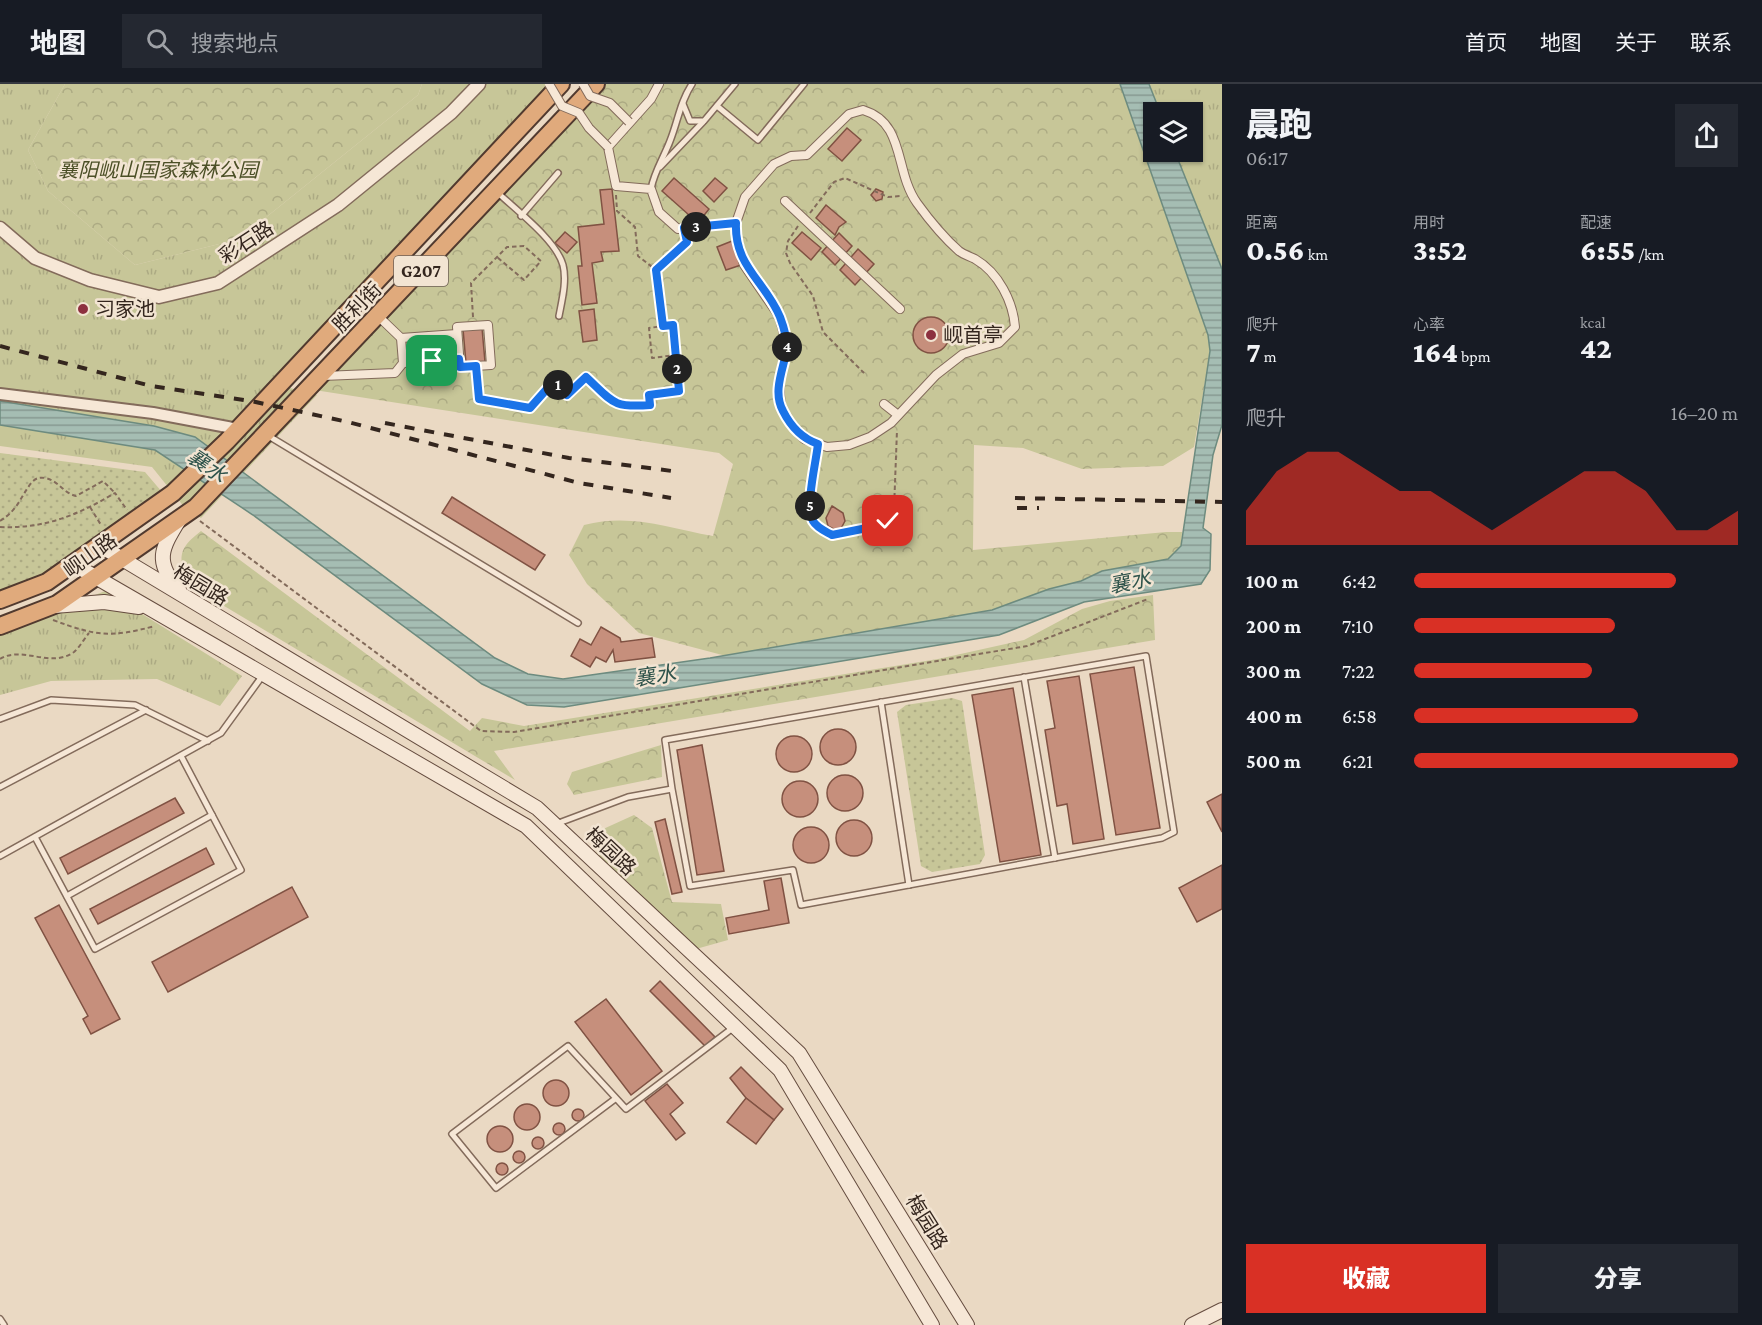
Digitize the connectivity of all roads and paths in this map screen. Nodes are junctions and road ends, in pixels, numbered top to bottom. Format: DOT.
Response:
graph roads {
  1 [pos="479,84"];
  2 [pos="549,84"];
  3 [pos="561,84"];
  4 [pos="583,84"];
  5 [pos="596,84"];
  6 [pos="659,84"];
  7 [pos="692,84"];
  8 [pos="735,84"];
  9 [pos="804,84"];
  10 [pos="682,99"];
  11 [pos="717,106"];
  12 [pos="704,121"];
  13 [pos="629,122"];
  14 [pos="608,147"];
  15 [pos="658,169"];
  16 [pos="558,173"];
  17 [pos="616,186"];
  18 [pos="651,189"];
  19 [pos="495,191"];
  20 [pos="784,201"];
  21 [pos="521,216"];
  22 [pos="736,223"];
  23 [pos="0,228"];
  24 [pos="684,228"];
  25 [pos="497,257"];
  26 [pos="656,270"];
  27 [pos="900,309"];
  28 [pos="378,316"];
  29 [pos="559,316"];
  30 [pos="474,326"];
  31 [pos="663,326"];
  32 [pos="457,334"];
  33 [pos="430,336"];
  34 [pos="402,338"];
  35 [pos="676,355"];
  36 [pos="459,359"];
  37 [pos="432,361"];
  38 [pos="403,363"];
  39 [pos="476,366"];
  40 [pos="321,376"];
  41 [pos="0,394"];
  42 [pos="884,404"];
  43 [pos="898,415"];
  44 [pos="266,434"];
  45 [pos="232,435"];
  46 [pos="818,444"];
  47 [pos="115,493"];
  48 [pos="173,493"];
  49 [pos="90,507"];
  50 [pos="188,512"];
  51 [pos="0,521"];
  52 [pos="133,521"];
  53 [pos="0,527"];
  54 [pos="104,542"];
  55 [pos="120,560"];
  56 [pos="73,564"];
  57 [pos="95,579"];
  58 [pos="1148,599"];
  59 [pos="0,600"];
  60 [pos="189,600"];
  61 [pos="52,606"];
  62 [pos="146,608"];
  63 [pos="34,613"];
  64 [pos="171,622"];
  65 [pos="578,623"];
  66 [pos="0,626"];
  67 [pos="89,633"];
  68 [pos="0,659"];
  69 [pos="263,675"];
  70 [pos="1024,677"];
  71 [pos="881,702"];
  72 [pos="146,710"];
  73 [pos="0,719"];
  74 [pos="208,741"];
  75 [pos="181,756"];
  76 [pos="0,787"];
  77 [pos="672,789"];
  78 [pos="212,815"];
  79 [pos="555,825"];
  80 [pos="35,837"];
  81 [pos="0,856"];
  82 [pos="1055,858"];
  83 [pos="909,885"];
  84 [pos="67,896"];
  85 [pos="735,1026"];
  86 [pos="615,1099"];
  87 [pos="1222,1310"];
  88 [pos="0,1319"];
  89 [pos="4,1325"];
  90 [pos="932,1325"];
  91 [pos="967,1325"];
  92 [pos="1192,1325"];
  1 -- 23 [label="street, 彩石路"];
  2 -- 14 [label="street, bridge"];
  3 -- 45 [label="highway, 胜利街 / G207"];
  4 -- 13 [label="street, bridge"];
  5 -- 19 [label="highway, 胜利街 / G207"];
  6 -- 13 [label="street"];
  7 -- 10 [label="lane"];
  8 -- 11 [label="lane"];
  9 -- 11 [label="lane"];
  10 -- 12 [label="lane"];
  10 -- 15 [label="lane"];
  11 -- 12 [label="lane"];
  12 -- 15 [label="lane"];
  13 -- 14 [label="street"];
  14 -- 17 [label="street"];
  15 -- 18 [label="lane"];
  16 -- 21 [label="lane"];
  17 -- 18 [label="street"];
  17 -- 26 [label="path"];
  18 -- 24 [label="street"];
  19 -- 21 [label="lane"];
  19 -- 28 [label="highway, 胜利街 / G207"];
  20 -- 27 [label="street"];
  21 -- 29 [label="lane"];
  22 -- 24 [label="street"];
  22 -- 43 [label="street"];
  22 -- 46 [label="street"];
  24 -- 26 [label="path"];
  25 -- 25 [label="path"];
  25 -- 30 [label="path"];
  26 -- 31 [label="path"];
  28 -- 34 [label="street"];
  28 -- 40 [label="highway, 胜利街 / G207"];
  30 -- 32 [label="street"];
  30 -- 39 [label="street"];
  31 -- 35 [label="path"];
  31 -- 35 [label="path"];
  32 -- 33 [label="street"];
  32 -- 36 [label="street"];
  33 -- 34 [label="street"];
  33 -- 37 [label="street"];
  34 -- 38 [label="street"];
  35 -- 39 [label="path"];
  36 -- 37 [label="street"];
  36 -- 39 [label="street"];
  37 -- 38 [label="street"];
  38 -- 40 [label="street"];
  40 -- 44 [label="highway, 胜利街 / G207"];
  41 -- 45 [label="street"];
  42 -- 43 [label="street"];
  43 -- 46 [label="street"];
  43 -- 46 [label="path"];
  44 -- 50 [label="highway, 胜利街 / G207"];
  44 -- 65 [label="lane"];
  45 -- 48 [label="highway, 胜利街"];
  47 -- 49 [label="path"];
  47 -- 51 [label="path"];
  47 -- 52 [label="path"];
  48 -- 52 [label="highway, 岘山路"];
  49 -- 53 [label="path"];
  49 -- 54 [label="path"];
  50 -- 55 [label="highway, 岘山路 / G207"];
  50 -- 58 [label="path"];
  50 -- 60 [label="main road"];
  52 -- 54 [label="highway, 岘山路"];
  54 -- 55 [label="main road, 梅园路"];
  54 -- 56 [label="highway, 岘山路"];
  55 -- 57 [label="highway, 岘山路 / G207"];
  55 -- 60 [label="main road, 梅园路"];
  56 -- 57 [label="main road, 梅园路"];
  56 -- 59 [label="highway, 岘山路"];
  57 -- 61 [label="highway, 岘山路 / G207"];
  57 -- 62 [label="main road, 梅园路"];
  60 -- 79 [label="main road, 梅园路"];
  61 -- 62 [label="main road"];
  61 -- 63 [label="highway, 岘山路 / G207"];
  62 -- 64 [label="main road, 梅园路"];
  63 -- 66 [label="highway, 岘山路 / G207"];
  63 -- 67 [label="path"];
  64 -- 67 [label="path"];
  64 -- 69 [label="main road, 梅园路"];
  67 -- 68 [label="path"];
  69 -- 74 [label="lane"];
  69 -- 85 [label="main road, 梅园路"];
  70 -- 71 [label="lane"];
  70 -- 82 [label="lane"];
  70 -- 82 [label="lane"];
  71 -- 77 [label="lane"];
  71 -- 83 [label="lane"];
  72 -- 73 [label="lane"];
  72 -- 74 [label="lane"];
  72 -- 76 [label="lane"];
  74 -- 75 [label="lane"];
  75 -- 78 [label="lane"];
  75 -- 80 [label="lane"];
  77 -- 79 [label="lane"];
  77 -- 83 [label="lane"];
  78 -- 84 [label="lane"];
  78 -- 84 [label="lane"];
  79 -- 91 [label="main road, 梅园路"];
  80 -- 81 [label="lane"];
  80 -- 84 [label="lane"];
  82 -- 83 [label="lane"];
  85 -- 86 [label="lane"];
  85 -- 90 [label="main road, 梅园路"];
  86 -- 86 [label="lane"];
  87 -- 92 [label="main road"];
  88 -- 89 [label="lane"];
}
